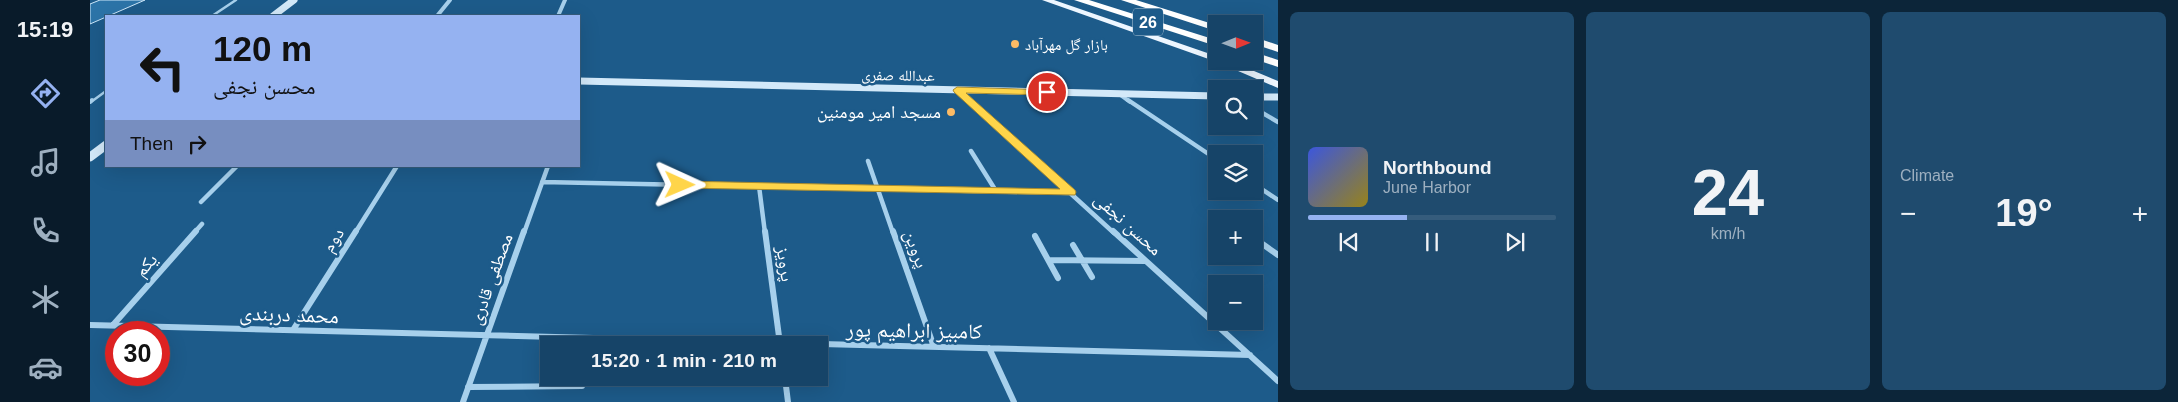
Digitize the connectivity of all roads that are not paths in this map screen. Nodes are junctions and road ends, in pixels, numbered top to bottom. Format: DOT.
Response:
graph roads {
  1 [pos="236,0"];
  2 [pos="294,0"];
  3 [pos="450,0"];
  4 [pos="566,0"];
  5 [pos="1046,0"];
  6 [pos="1079,0"];
  7 [pos="1126,0"];
  8 [pos="214,15"];
  9 [pos="274,15"];
  10 [pos="438,15"];
  11 [pos="558,15"];
  12 [pos="1208,26"];
  13 [pos="1208,40"];
  14 [pos="1263,43"];
  15 [pos="1278,49"];
  16 [pos="1208,56"];
  17 [pos="1263,58"];
  18 [pos="1278,64"];
  19 [pos="1242,70"];
  20 [pos="580,82"];
  21 [pos="1278,85"];
  22 [pos="957,90"];
  23 [pos="105,92"];
  24 [pos="1118,94"];
  25 [pos="1208,96"];
  26 [pos="1263,96"];
  27 [pos="1278,96"];
  28 [pos="90,102"];
  29 [pos="1263,113"];
  30 [pos="1278,122"];
  31 [pos="105,146"];
  32 [pos="971,151"];
  33 [pos="1208,154"];
  34 [pos="90,157"];
  35 [pos="868,161"];
  36 [pos="236,167"];
  37 [pos="396,167"];
  38 [pos="548,167"];
  39 [pos="542,182"];
  40 [pos="759,186"];
  41 [pos="878,189"];
  42 [pos="1263,190"];
  43 [pos="996,191"];
  44 [pos="1071,192"];
  45 [pos="1278,200"];
  46 [pos="201,202"];
  47 [pos="202,224"];
  48 [pos="1035,236"];
  49 [pos="1263,244"];
  50 [pos="1074,245"];
  51 [pos="1278,255"];
  52 [pos="1049,260"];
  53 [pos="1083,261"];
  54 [pos="1146,261"];
  55 [pos="1092,277"];
  56 [pos="1058,278"];
  57 [pos="117,321"];
  58 [pos="90,325"];
  59 [pos="105,325"];
  60 [pos="170,327"];
  61 [pos="293,330"];
  62 [pos="487,335"];
  63 [pos="779,336"];
  64 [pos="540,337"];
  65 [pos="828,345"];
  66 [pos="934,347"];
  67 [pos="989,348"];
  68 [pos="1250,355"];
  69 [pos="1278,381"];
  70 [pos="582,386"];
  71 [pos="786,386"];
  72 [pos="468,387"];
  73 [pos="463,402"];
  74 [pos="788,402"];
  75 [pos="1014,402"];
  1 -- 8 [label="lane"];
  2 -- 9 [label="street"];
  3 -- 10 [label="street"];
  4 -- 11 [label="street"];
  5 -- 16 [label="main road"];
  6 -- 13 [label="highway, 26"];
  7 -- 12 [label="highway, 26"];
  14 -- 15 [label="highway"];
  17 -- 18 [label="highway"];
  19 -- 21 [label="main road"];
  20 -- 22 [label="street, عبدالله صفری"];
  22 -- 24 [label="street, عبدالله صفری"];
  22 -- 44 [label="street, محسن نجفی"];
  23 -- 28 [label="lane"];
  24 -- 25 [label="street, عبدالله صفری"];
  24 -- 33 [label="street"];
  26 -- 27 [label="street"];
  29 -- 30 [label="street"];
  31 -- 34 [label="street"];
  32 -- 43 [label="street"];
  35 -- 41 [label="street, پروین"];
  36 -- 46 [label="street"];
  37 -- 61 [label="street, دوم"];
  38 -- 39 [label="street, مصطفی قادری"];
  39 -- 40 [label="street"];
  39 -- 62 [label="street, مصطفی قادری"];
  40 -- 41 [label="street"];
  40 -- 63 [label="street, پرویز"];
  41 -- 43 [label="street"];
  41 -- 66 [label="street, پروین"];
  42 -- 45 [label="street"];
  43 -- 44 [label="street"];
  44 -- 54 [label="street, محسن نجفی"];
  47 -- 57 [label="street, یکم"];
  48 -- 52 [label="street"];
  49 -- 51 [label="street"];
  50 -- 53 [label="street"];
  52 -- 53 [label="street"];
  52 -- 56 [label="street"];
  53 -- 54 [label="street"];
  53 -- 55 [label="street"];
  54 -- 68 [label="street, محسن نجفی"];
  58 -- 59 [label="street, محمد دربندی"];
  60 -- 61 [label="street, محمد دربندی"];
  61 -- 62 [label="street, محمد دربندی"];
  62 -- 64 [label="street, کامبیز ابراهیم پور"];
  62 -- 72 [label="street, مصطفی قادری"];
  65 -- 66 [label="street, کامبیز ابراهیم پور"];
  66 -- 67 [label="street, کامبیز ابراهیم پور"];
  67 -- 68 [label="street, کامبیز ابراهیم پور"];
  67 -- 75 [label="street"];
  68 -- 69 [label="street, محسن نجفی"];
  70 -- 72 [label="street"];
  71 -- 74 [label="street"];
  72 -- 73 [label="street, مصطفی قادری"];
}
